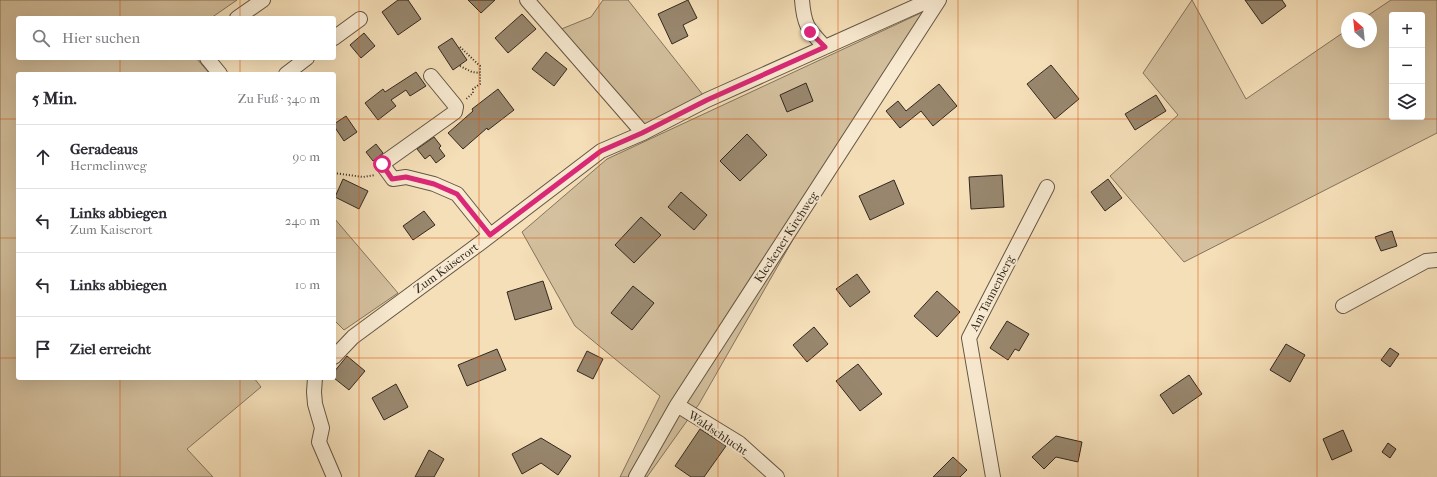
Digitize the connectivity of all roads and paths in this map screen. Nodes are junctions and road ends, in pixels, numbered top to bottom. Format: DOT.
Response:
graph roads {
  1 [pos="263,0"];
  2 [pos="527,0"];
  3 [pos="802,0"];
  4 [pos="930,0"];
  5 [pos="939,0"];
  6 [pos="241,16"];
  7 [pos="360,19"];
  8 [pos="336,37"];
  9 [pos="460,47"];
  10 [pos="825,47"];
  11 [pos="209,60"];
  12 [pos="304,60"];
  13 [pos="460,66"];
  14 [pos="218,72"];
  15 [pos="289,72"];
  16 [pos="480,73"];
  17 [pos="430,76"];
  18 [pos="455,109"];
  19 [pos="642,133"];
  20 [pos="388,172"];
  21 [pos="336,173"];
  22 [pos="1047,187"];
  23 [pos="490,235"];
  24 [pos="1437,260"];
  25 [pos="1343,306"];
  26 [pos="336,355"];
  27 [pos="315,380"];
  28 [pos="677,405"];
  29 [pos="334,477"];
  30 [pos="636,477"];
  31 [pos="777,477"];
  32 [pos="993,477"];
  1 -- 6 [label="street"];
  2 -- 19 [label="street"];
  3 -- 10 [label="street"];
  4 -- 10 [label="street, Zum Kaiserort"];
  5 -- 28 [label="street, Kleckener Kirchweg"];
  7 -- 8 [label="street"];
  9 -- 16 [label="path"];
  10 -- 19 [label="street, Zum Kaiserort"];
  11 -- 14 [label="street"];
  12 -- 15 [label="street"];
  13 -- 16 [label="path"];
  16 -- 18 [label="path"];
  17 -- 18 [label="street"];
  18 -- 20 [label="street"];
  19 -- 23 [label="street, Zum Kaiserort"];
  20 -- 21 [label="path"];
  20 -- 23 [label="street"];
  22 -- 32 [label="street, Am Tannenberg"];
  23 -- 26 [label="street, Zum Kaiserort"];
  24 -- 25 [label="street"];
  27 -- 29 [label="street"];
  28 -- 30 [label="street, Kleckener Kirchweg"];
  28 -- 31 [label="street, Waldschlucht"];
}
